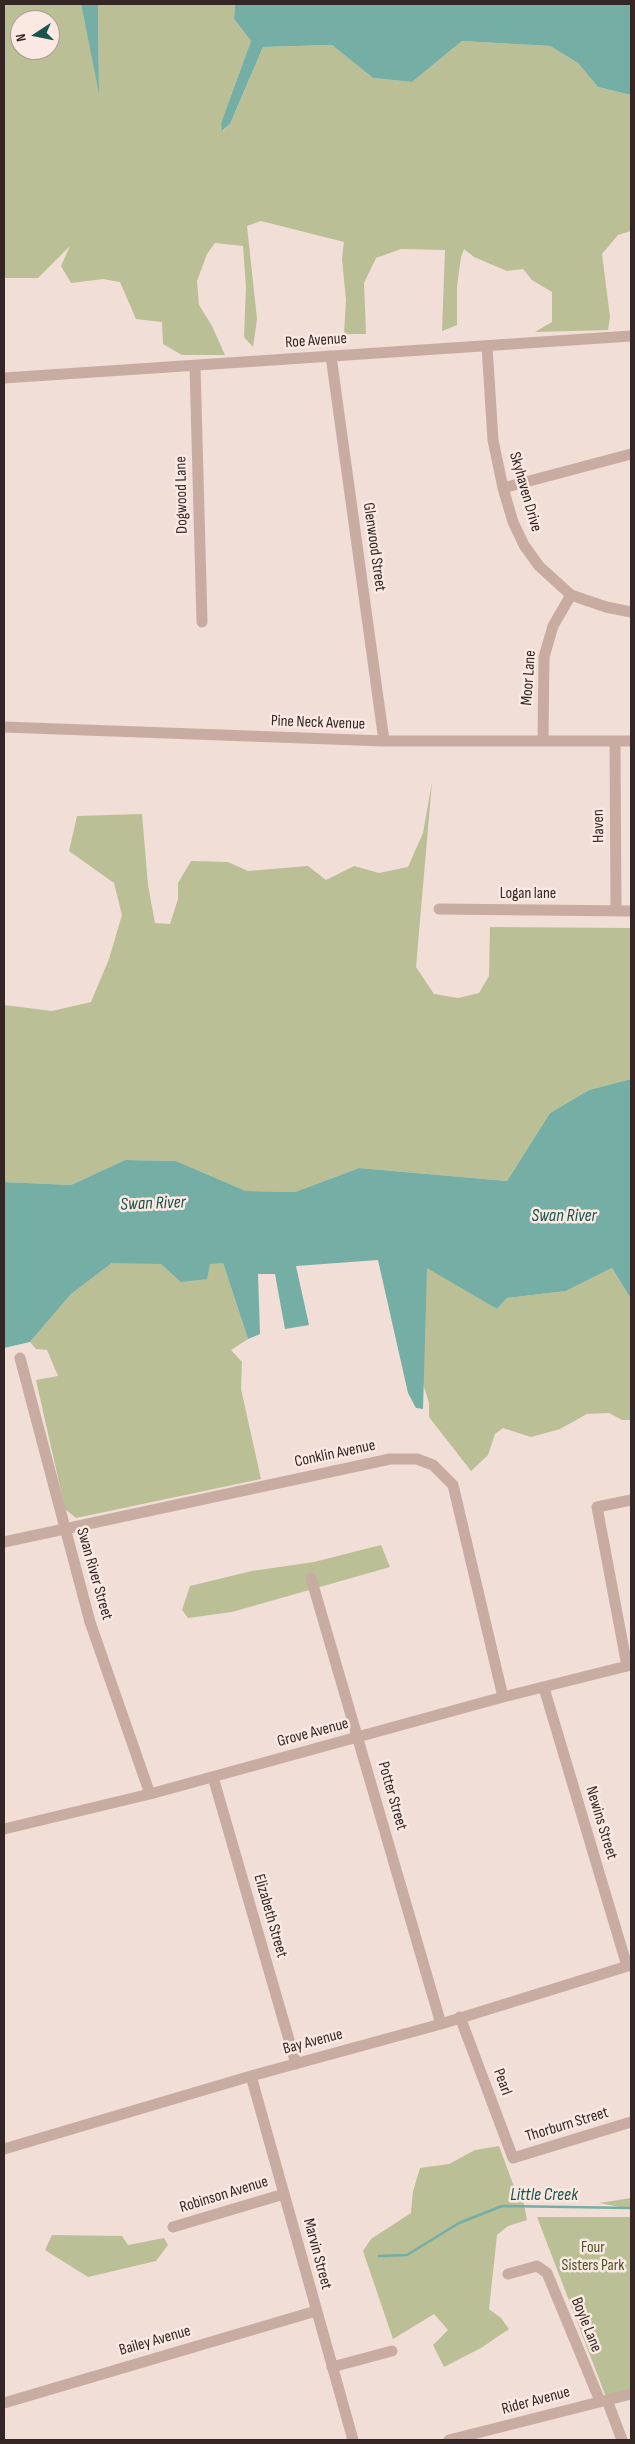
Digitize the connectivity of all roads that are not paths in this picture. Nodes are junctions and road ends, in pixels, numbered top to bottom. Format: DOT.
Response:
graph roads {
  1 [pos="631,336"];
  2 [pos="487,346"];
  3 [pos="331,356"];
  4 [pos="195,366"];
  5 [pos="4,378"];
  6 [pos="631,454"];
  7 [pos="504,488"];
  8 [pos="571,594"];
  9 [pos="631,612"];
  10 [pos="202,622"];
  11 [pos="4,727"];
  12 [pos="543,740"];
  13 [pos="384,741"];
  14 [pos="615,741"];
  15 [pos="631,741"];
  16 [pos="439,909"];
  17 [pos="616,911"];
  18 [pos="631,911"];
  19 [pos="20,1358"];
  20 [pos="631,1500"];
  21 [pos="64,1530"];
  22 [pos="4,1542"];
  23 [pos="312,1578"];
  24 [pos="629,1666"];
  25 [pos="544,1688"];
  26 [pos="502,1697"];
  27 [pos="357,1737"];
  28 [pos="213,1778"];
  29 [pos="150,1794"];
  30 [pos="4,1829"];
  31 [pos="629,1966"];
  32 [pos="460,2017"];
  33 [pos="441,2024"];
  34 [pos="296,2064"];
  35 [pos="251,2076"];
  36 [pos="631,2122"];
  37 [pos="4,2149"];
  38 [pos="513,2158"];
  39 [pos="284,2194"];
  40 [pos="173,2227"];
  41 [pos="508,2274"];
  42 [pos="316,2311"];
  43 [pos="392,2352"];
  44 [pos="332,2367"];
  45 [pos="631,2394"];
  46 [pos="603,2401"];
  47 [pos="4,2403"];
  48 [pos="353,2440"];
  49 [pos="449,2440"];
  50 [pos="622,2440"];
  1 -- 2 [label="street, Roe Avenue"];
  2 -- 3 [label="street, Roe Avenue"];
  2 -- 7 [label="street, Skyhaven Drive"];
  3 -- 4 [label="street, Roe Avenue"];
  3 -- 13 [label="street, Glenwood Street"];
  4 -- 5 [label="street, Roe Avenue"];
  4 -- 10 [label="street, Dogwood Lane"];
  6 -- 7 [label="street"];
  7 -- 8 [label="street, Skyhaven Drive"];
  8 -- 9 [label="street, Skyhaven Drive"];
  8 -- 12 [label="street, Moor Lane"];
  11 -- 13 [label="street, Pine Neck Avenue"];
  12 -- 13 [label="street, Pine Neck Avenue"];
  12 -- 14 [label="street, Pine Neck Avenue"];
  14 -- 15 [label="street, Pine Neck Avenue"];
  14 -- 17 [label="street, Haven"];
  16 -- 17 [label="street, Logan lane"];
  17 -- 18 [label="street, Logan lane"];
  19 -- 21 [label="street, Swan River Street"];
  20 -- 24 [label="street"];
  21 -- 22 [label="street, Conklin Avenue"];
  21 -- 26 [label="street, Conklin Avenue"];
  21 -- 29 [label="street, Swan River Street"];
  23 -- 27 [label="street, Potter Street"];
  24 -- 25 [label="street, Grove Avenue"];
  25 -- 26 [label="street, Grove Avenue"];
  25 -- 31 [label="street, Newins Street"];
  26 -- 27 [label="street, Grove Avenue"];
  27 -- 28 [label="street, Grove Avenue"];
  27 -- 33 [label="street, Potter Street"];
  28 -- 29 [label="street, Grove Avenue"];
  28 -- 34 [label="street, Elizabeth Street"];
  29 -- 30 [label="street, Grove Avenue"];
  31 -- 32 [label="street, Bay Avenue"];
  32 -- 33 [label="street, Bay Avenue"];
  32 -- 38 [label="street, Pearl"];
  33 -- 34 [label="street, Bay Avenue"];
  34 -- 35 [label="street, Bay Avenue"];
  35 -- 37 [label="street, Bay Avenue"];
  35 -- 39 [label="street, Marvin Street"];
  36 -- 38 [label="street, Thorburn Street"];
  39 -- 40 [label="street, Robinson Avenue"];
  39 -- 42 [label="street, Marvin Street"];
  41 -- 46 [label="street, Boyle Lane"];
  42 -- 44 [label="street, Marvin Street"];
  42 -- 47 [label="street, Bailey Avenue"];
  43 -- 44 [label="street"];
  44 -- 48 [label="street, Marvin Street"];
  45 -- 46 [label="street, Rider Avenue"];
  46 -- 49 [label="street, Rider Avenue"];
  46 -- 50 [label="street"];
}
